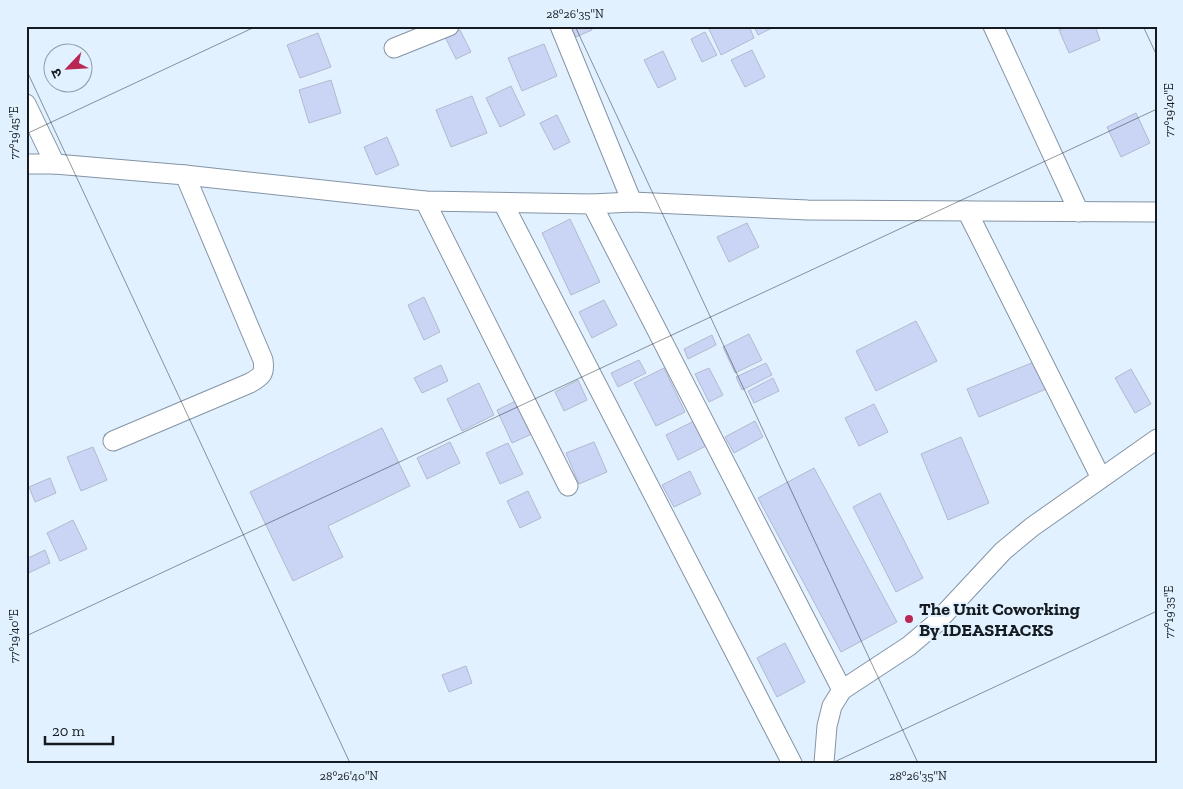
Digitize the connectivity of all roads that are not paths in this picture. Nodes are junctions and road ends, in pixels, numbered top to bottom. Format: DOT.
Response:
graph roads {
  1 [pos="449,26"];
  2 [pos="560,26"];
  3 [pos="993,26"];
  4 [pos="394,48"];
  5 [pos="26,104"];
  6 [pos="26,164"];
  7 [pos="55,164"];
  8 [pos="185,175"];
  9 [pos="425,201"];
  10 [pos="632,202"];
  11 [pos="503,203"];
  12 [pos="592,204"];
  13 [pos="966,211"];
  14 [pos="1080,212"];
  15 [pos="1157,212"];
  16 [pos="1157,439"];
  17 [pos="113,441"];
  18 [pos="1101,478"];
  19 [pos="568,486"];
  20 [pos="842,690"];
  21 [pos="792,763"];
  22 [pos="824,763"];
  1 -- 4 [label="street"];
  2 -- 10 [label="street"];
  3 -- 14 [label="street"];
  5 -- 7 [label="street"];
  6 -- 7 [label="street"];
  7 -- 8 [label="street"];
  8 -- 9 [label="street"];
  8 -- 17 [label="street"];
  9 -- 11 [label="street"];
  9 -- 19 [label="street"];
  10 -- 12 [label="street"];
  10 -- 13 [label="street"];
  11 -- 12 [label="street"];
  11 -- 21 [label="street"];
  12 -- 20 [label="street"];
  13 -- 14 [label="street"];
  13 -- 18 [label="street"];
  14 -- 15 [label="street"];
  16 -- 18 [label="street"];
  18 -- 20 [label="street"];
  20 -- 22 [label="street"];
}
